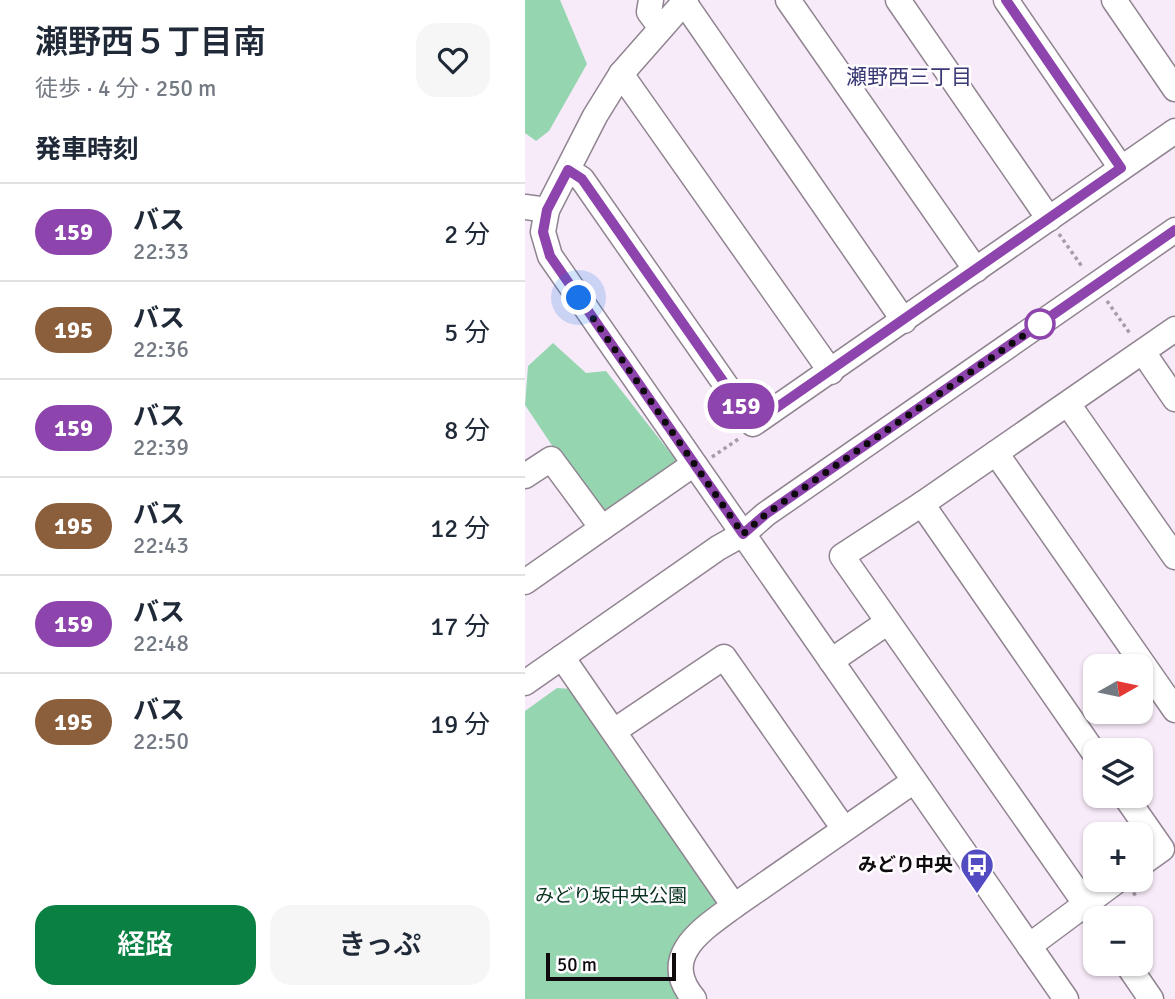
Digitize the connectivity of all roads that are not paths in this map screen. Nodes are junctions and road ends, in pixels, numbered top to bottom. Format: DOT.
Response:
graph roads {
  1 [pos="651,0"];
  2 [pos="788,0"];
  3 [pos="898,0"];
  4 [pos="1006,0"];
  5 [pos="1114,0"];
  6 [pos="685,1"];
  7 [pos="661,28"];
  8 [pos="621,75"];
  9 [pos="1175,89"];
  10 [pos="1175,131"];
  11 [pos="1121,168"];
  12 [pos="568,170"];
  13 [pos="536,208"];
  14 [pos="1049,219"];
  15 [pos="1175,230"];
  16 [pos="977,270"];
  17 [pos="904,321"];
  18 [pos="1175,329"];
  19 [pos="1143,352"];
  20 [pos="831,372"];
  21 [pos="1175,398"];
  22 [pos="1068,404"];
  23 [pos="996,453"];
  24 [pos="700,463"];
  25 [pos="525,476"];
  26 [pos="922,504"];
  27 [pos="602,528"];
  28 [pos="743,534"];
  29 [pos="1175,557"];
  30 [pos="525,582"];
  31 [pos="888,622"];
  32 [pos="562,657"];
  33 [pos="831,661"];
  34 [pos="525,683"];
  35 [pos="1175,710"];
  36 [pos="614,731"];
  37 [pos="1084,738"];
  38 [pos="913,780"];
  39 [pos="844,829"];
  40 [pos="1153,836"];
  41 [pos="1153,864"];
  42 [pos="1120,892"];
  43 [pos="734,906"];
  44 [pos="1087,906"];
  45 [pos="1098,906"];
  46 [pos="1083,916"];
  47 [pos="1029,946"];
  48 [pos="1135,976"];
  49 [pos="694,999"];
  50 [pos="1066,999"];
  51 [pos="1151,999"];
  1 -- 7 [label="street"];
  2 -- 16 [label="street"];
  3 -- 14 [label="street"];
  4 -- 11 [label="street"];
  5 -- 9 [label="street"];
  6 -- 7 [label="street"];
  6 -- 17 [label="street"];
  7 -- 8 [label="street"];
  8 -- 12 [label="street"];
  8 -- 20 [label="street"];
  10 -- 11 [label="street"];
  11 -- 14 [label="street"];
  12 -- 13 [label="street"];
  12 -- 20 [label="street"];
  13 -- 24 [label="street"];
  14 -- 16 [label="street"];
  15 -- 28 [label="street"];
  16 -- 17 [label="street"];
  17 -- 20 [label="street"];
  18 -- 19 [label="street"];
  19 -- 21 [label="street"];
  19 -- 22 [label="street"];
  22 -- 23 [label="street"];
  22 -- 29 [label="street"];
  23 -- 26 [label="street"];
  23 -- 35 [label="street"];
  24 -- 27 [label="street"];
  24 -- 28 [label="street"];
  25 -- 27 [label="street"];
  26 -- 31 [label="street"];
  26 -- 37 [label="street"];
  27 -- 30 [label="street"];
  28 -- 32 [label="street"];
  28 -- 33 [label="street"];
  31 -- 33 [label="street"];
  31 -- 44 [label="street"];
  32 -- 34 [label="street"];
  32 -- 36 [label="street"];
  33 -- 38 [label="street"];
  36 -- 39 [label="street"];
  36 -- 43 [label="street"];
  38 -- 39 [label="street"];
  38 -- 47 [label="street"];
  39 -- 43 [label="street"];
  40 -- 41 [label="street"];
  42 -- 45 [label="street"];
  43 -- 49 [label="street"];
  46 -- 47 [label="street"];
  47 -- 50 [label="street"];
  48 -- 51 [label="street"];
}
